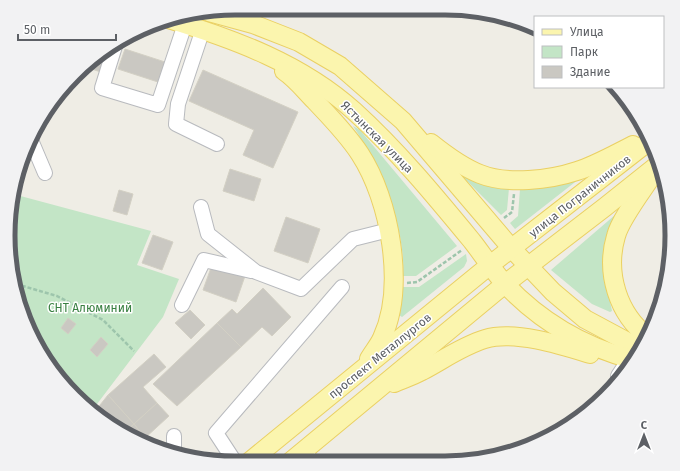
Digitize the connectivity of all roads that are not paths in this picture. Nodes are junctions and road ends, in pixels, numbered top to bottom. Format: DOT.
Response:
graph roads {
  1 [pos="220,15"];
  2 [pos="179,23"];
  3 [pos="185,24"];
  4 [pos="203,30"];
  5 [pos="253,48"];
  6 [pos="113,52"];
  7 [pos="403,121"];
  8 [pos="643,141"];
  9 [pos="217,144"];
  10 [pos="645,144"];
  11 [pos="34,147"];
  12 [pos="654,168"];
  13 [pos="655,171"];
  14 [pos="44,174"];
  15 [pos="201,207"];
  16 [pos="389,230"];
  17 [pos="512,249"];
  18 [pos="490,265"];
  19 [pos="528,266"];
  20 [pos="256,272"];
  21 [pos="505,284"];
  22 [pos="342,288"];
  23 [pos="182,305"];
  24 [pos="643,332"];
  25 [pos="635,346"];
  26 [pos="623,365"];
  27 [pos="623,365"];
  28 [pos="359,373"];
  29 [pos="375,392"];
  30 [pos="231,456"];
  31 [pos="256,456"];
  32 [pos="308,456"];
  1 -- 7 [label="main road"];
  2 -- 3 [label="main road, Ястынская улица"];
  3 -- 4 [label="main road, Ястынская улица"];
  3 -- 6 [label="lane"];
  4 -- 5 [label="main road, Ястынская улица"];
  4 -- 9 [label="lane"];
  5 -- 16 [label="main road"];
  5 -- 18 [label="main road, Ястынская улица"];
  7 -- 8 [label="main road"];
  7 -- 17 [label="main road"];
  10 -- 17 [label="main road, улица Пограничников"];
  11 -- 14 [label="lane"];
  12 -- 19 [label="main road, улица Пограничников"];
  13 -- 24 [label="main road"];
  15 -- 20 [label="lane"];
  16 -- 20 [label="lane"];
  16 -- 28 [label="main road"];
  17 -- 18 [label="main road, проспект Металлургов"];
  17 -- 19 [label="main road"];
  18 -- 21 [label="main road, Ястынская улица"];
  18 -- 28 [label="main road, проспект Металлургов"];
  19 -- 21 [label="main road, проспект Металлургов"];
  19 -- 25 [label="main road"];
  20 -- 23 [label="lane"];
  21 -- 26 [label="main road, Ястынская улица"];
  21 -- 29 [label="main road, проспект Металлургов"];
  22 -- 30 [label="lane"];
  27 -- 29 [label="main road"];
  28 -- 31 [label="main road, проспект Металлургов"];
  29 -- 32 [label="main road, проспект Металлургов"];
}
